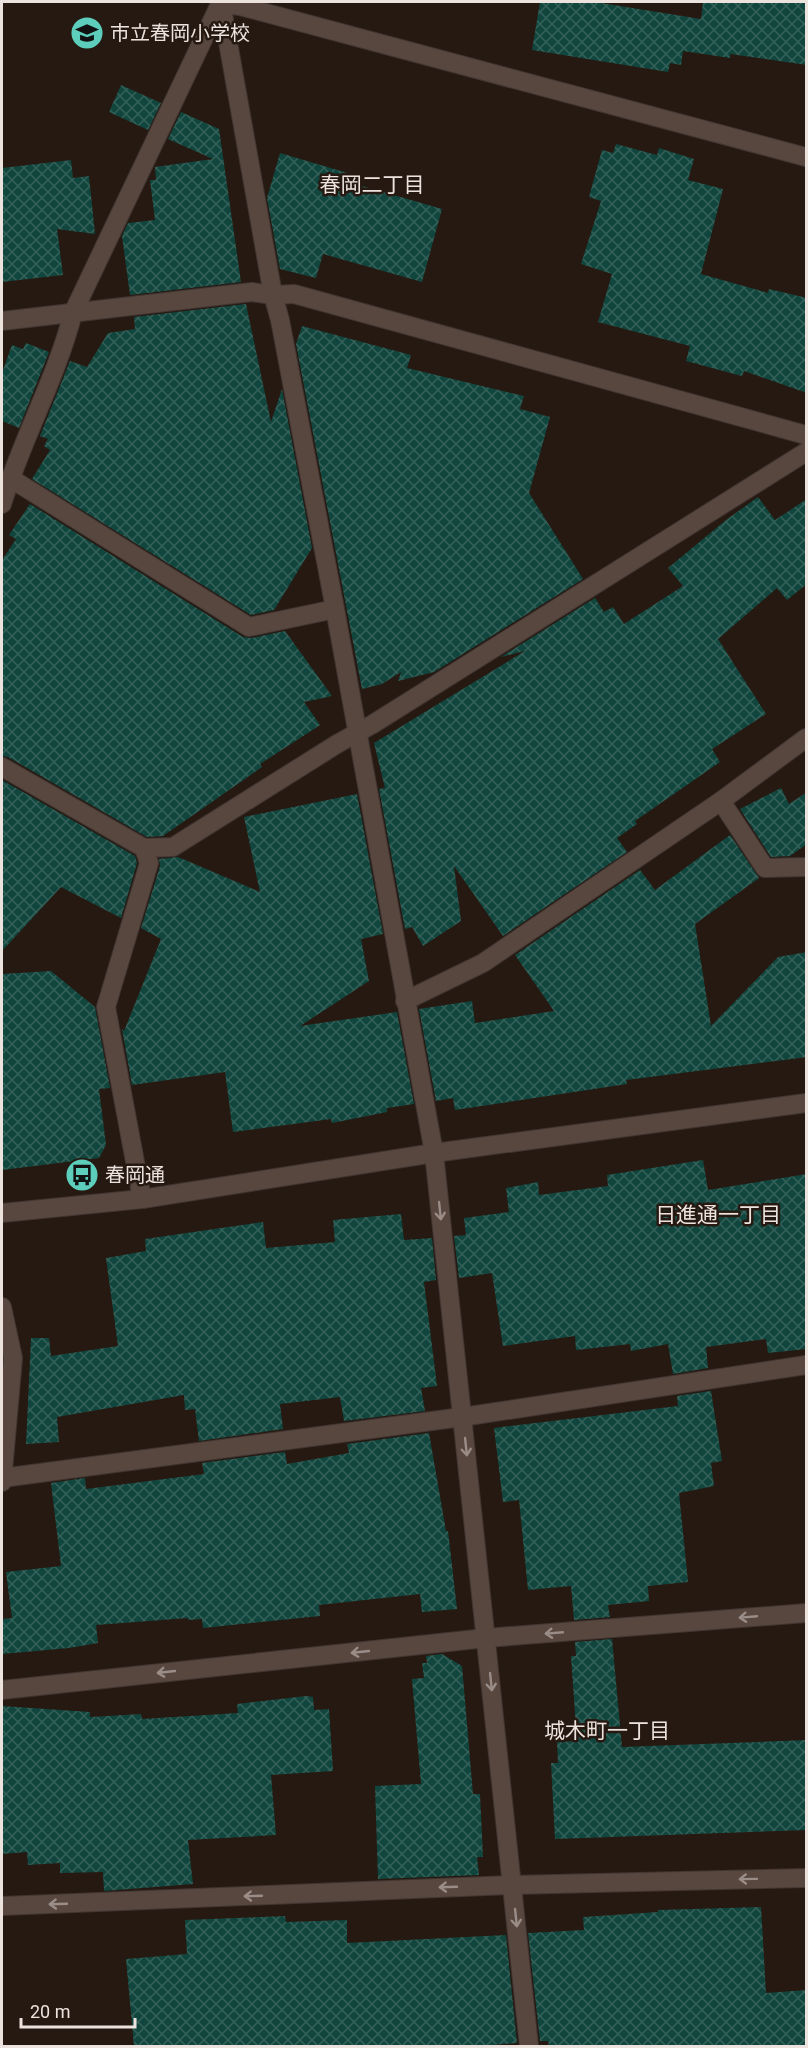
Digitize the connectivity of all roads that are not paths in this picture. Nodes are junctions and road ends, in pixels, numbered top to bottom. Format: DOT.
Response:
graph roads {
  1 [pos="221,2"];
  2 [pos="807,157"];
  3 [pos="273,295"];
  4 [pos="73,313"];
  5 [pos="2,321"];
  6 [pos="807,435"];
  7 [pos="807,452"];
  8 [pos="10,478"];
  9 [pos="2,504"];
  10 [pos="335,609"];
  11 [pos="357,734"];
  12 [pos="807,738"];
  13 [pos="2,767"];
  14 [pos="721,801"];
  15 [pos="144,848"];
  16 [pos="807,867"];
  17 [pos="405,1001"];
  18 [pos="807,1103"];
  19 [pos="434,1153"];
  20 [pos="142,1199"];
  21 [pos="2,1213"];
  22 [pos="2,1307"];
  23 [pos="807,1365"];
  24 [pos="462,1416"];
  25 [pos="2,1479"];
  26 [pos="807,1613"];
  27 [pos="486,1638"];
  28 [pos="2,1690"];
  29 [pos="807,1878"];
  30 [pos="512,1885"];
  31 [pos="2,1906"];
  32 [pos="529,2046"];
  1 -- 2 [label="street"];
  1 -- 3 [label="street"];
  1 -- 4 [label="street"];
  3 -- 4 [label="street"];
  3 -- 6 [label="street"];
  3 -- 10 [label="street"];
  4 -- 5 [label="street"];
  4 -- 8 [label="street"];
  7 -- 11 [label="street"];
  8 -- 9 [label="street"];
  8 -- 10 [label="street"];
  10 -- 11 [label="street"];
  11 -- 15 [label="street"];
  11 -- 17 [label="street"];
  12 -- 14 [label="street"];
  13 -- 15 [label="street"];
  14 -- 16 [label="street"];
  14 -- 17 [label="street"];
  15 -- 20 [label="street"];
  17 -- 19 [label="street"];
  18 -- 19 [label="street"];
  19 -- 20 [label="street"];
  19 -- 24 [label="street, one-way"];
  20 -- 21 [label="street"];
  22 -- 25 [label="street"];
  23 -- 24 [label="street"];
  24 -- 25 [label="street"];
  24 -- 27 [label="street, one-way"];
  26 -- 27 [label="street, one-way"];
  27 -- 28 [label="street, one-way"];
  27 -- 30 [label="street, one-way"];
  29 -- 30 [label="street, one-way"];
  30 -- 31 [label="street, one-way"];
  30 -- 32 [label="street, one-way"];
}
